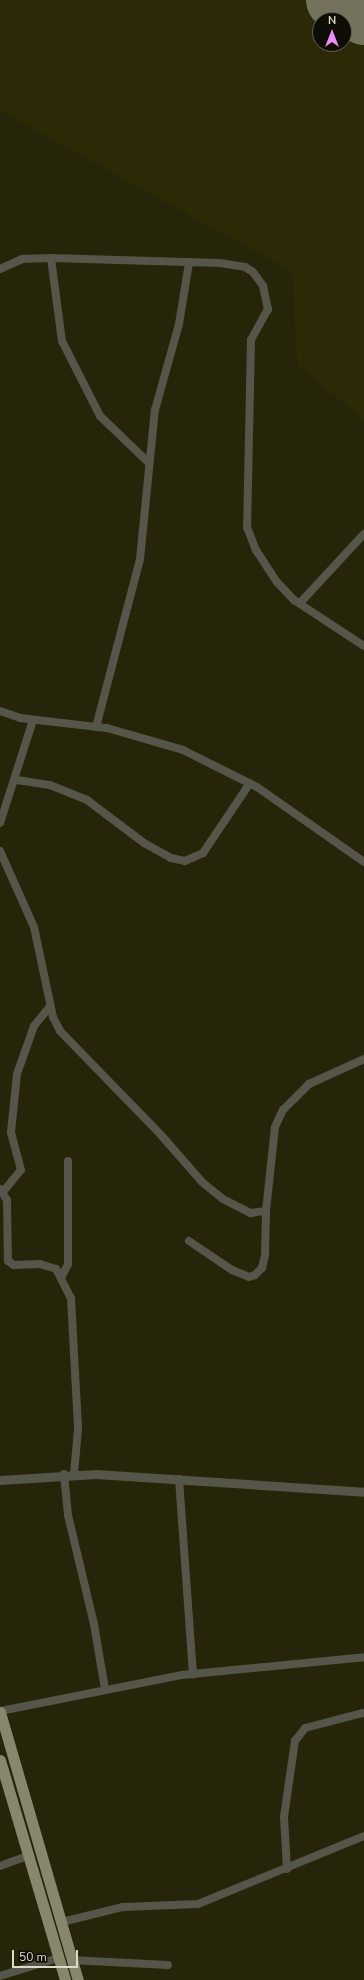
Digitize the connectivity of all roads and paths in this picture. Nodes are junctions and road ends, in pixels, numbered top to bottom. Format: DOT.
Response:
graph roads {
  1 [pos="51,258"];
  2 [pos="189,263"];
  3 [pos="0,269"];
  4 [pos="149,463"];
  5 [pos="364,534"];
  6 [pos="300,603"];
  7 [pos="364,646"];
  8 [pos="0,711"];
  9 [pos="33,720"];
  10 [pos="96,727"];
  11 [pos="16,780"];
  12 [pos="250,783"];
  13 [pos="0,823"];
  14 [pos="0,851"];
  15 [pos="364,862"];
  16 [pos="50,1006"];
  17 [pos="364,1059"];
  18 [pos="68,1161"];
  19 [pos="2,1190"];
  20 [pos="266,1211"];
  21 [pos="189,1241"];
  22 [pos="62,1276"];
  23 [pos="64,1474"];
  24 [pos="74,1474"];
  25 [pos="179,1479"];
  26 [pos="0,1480"];
  27 [pos="364,1492"];
  28 [pos="364,1657"];
  29 [pos="193,1674"];
  30 [pos="105,1689"];
  31 [pos="0,1711"];
  32 [pos="364,1712"];
  33 [pos="0,1760"];
  34 [pos="364,1836"];
  35 [pos="28,1856"];
  36 [pos="0,1866"];
  37 [pos="287,1870"];
  38 [pos="62,1922"];
  39 [pos="58,1958"];
  40 [pos="72,1960"];
  41 [pos="168,1965"];
  42 [pos="0,1976"];
  43 [pos="65,1980"];
  44 [pos="78,1980"];
  1 -- 2 [label="street"];
  1 -- 3 [label="street"];
  1 -- 4 [label="street"];
  2 -- 4 [label="street"];
  2 -- 6 [label="street"];
  4 -- 10 [label="street"];
  5 -- 6 [label="street"];
  6 -- 7 [label="street"];
  8 -- 9 [label="street"];
  9 -- 10 [label="street"];
  9 -- 11 [label="street"];
  10 -- 12 [label="street"];
  11 -- 12 [label="street"];
  11 -- 13 [label="street"];
  12 -- 15 [label="street"];
  14 -- 16 [label="street"];
  16 -- 19 [label="street"];
  16 -- 20 [label="street"];
  17 -- 20 [label="street"];
  18 -- 22 [label="street"];
  19 -- 22 [label="street"];
  20 -- 21 [label="street"];
  22 -- 24 [label="street"];
  23 -- 24 [label="street"];
  23 -- 26 [label="street"];
  23 -- 30 [label="street"];
  24 -- 25 [label="street"];
  25 -- 27 [label="street"];
  25 -- 29 [label="street"];
  28 -- 29 [label="street"];
  29 -- 30 [label="street"];
  30 -- 31 [label="street"];
  31 -- 38 [label="main road"];
  32 -- 37 [label="street"];
  33 -- 35 [label="main road"];
  34 -- 37 [label="street"];
  35 -- 36 [label="street"];
  35 -- 39 [label="main road"];
  37 -- 38 [label="street"];
  38 -- 40 [label="main road"];
  39 -- 42 [label="street"];
  39 -- 43 [label="main road"];
  40 -- 41 [label="street"];
  40 -- 44 [label="main road"];
}
